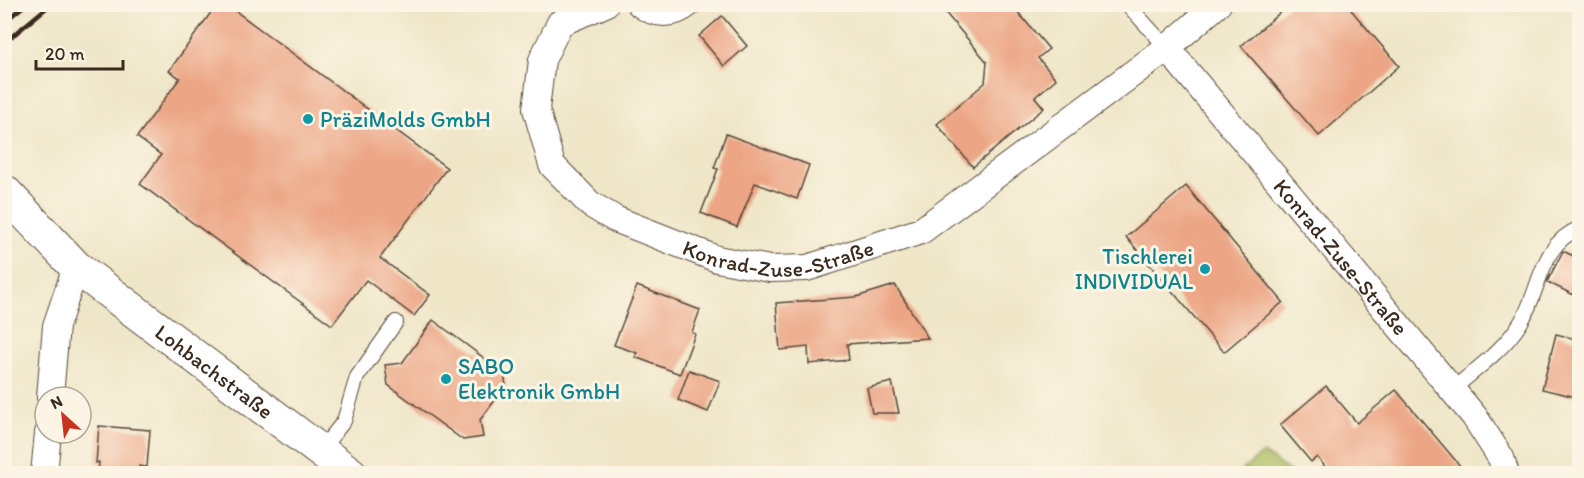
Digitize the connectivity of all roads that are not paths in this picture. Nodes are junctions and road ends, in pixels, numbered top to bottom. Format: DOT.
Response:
graph roads {
  1 [pos="605,4"];
  2 [pos="640,4"];
  3 [pos="688,4"];
  4 [pos="1127,4"];
  5 [pos="1218,4"];
  6 [pos="1167,48"];
  7 [pos="4,191"];
  8 [pos="1580,228"];
  9 [pos="76,267"];
  10 [pos="396,322"];
  11 [pos="51,385"];
  12 [pos="1452,390"];
  13 [pos="47,445"];
  14 [pos="321,450"];
  15 [pos="44,474"];
  16 [pos="351,474"];
  17 [pos="1506,474"];
  1 -- 6 [label="street, Konrad-Zuse-Straße"];
  2 -- 3 [label="street"];
  4 -- 6 [label="lane, Konrad-Zuse-Straße"];
  5 -- 6 [label="street, Konrad-Zuse-Straße"];
  6 -- 12 [label="street, Konrad-Zuse-Straße"];
  7 -- 9 [label="street, Lohbachstraße"];
  8 -- 12 [label="lane"];
  9 -- 11 [label="street"];
  9 -- 14 [label="street, Lohbachstraße"];
  10 -- 14 [label="lane"];
  12 -- 17 [label="street, Konrad-Zuse-Straße"];
  13 -- 15 [label="street"];
  14 -- 16 [label="street, Lohbachstraße"];
}
